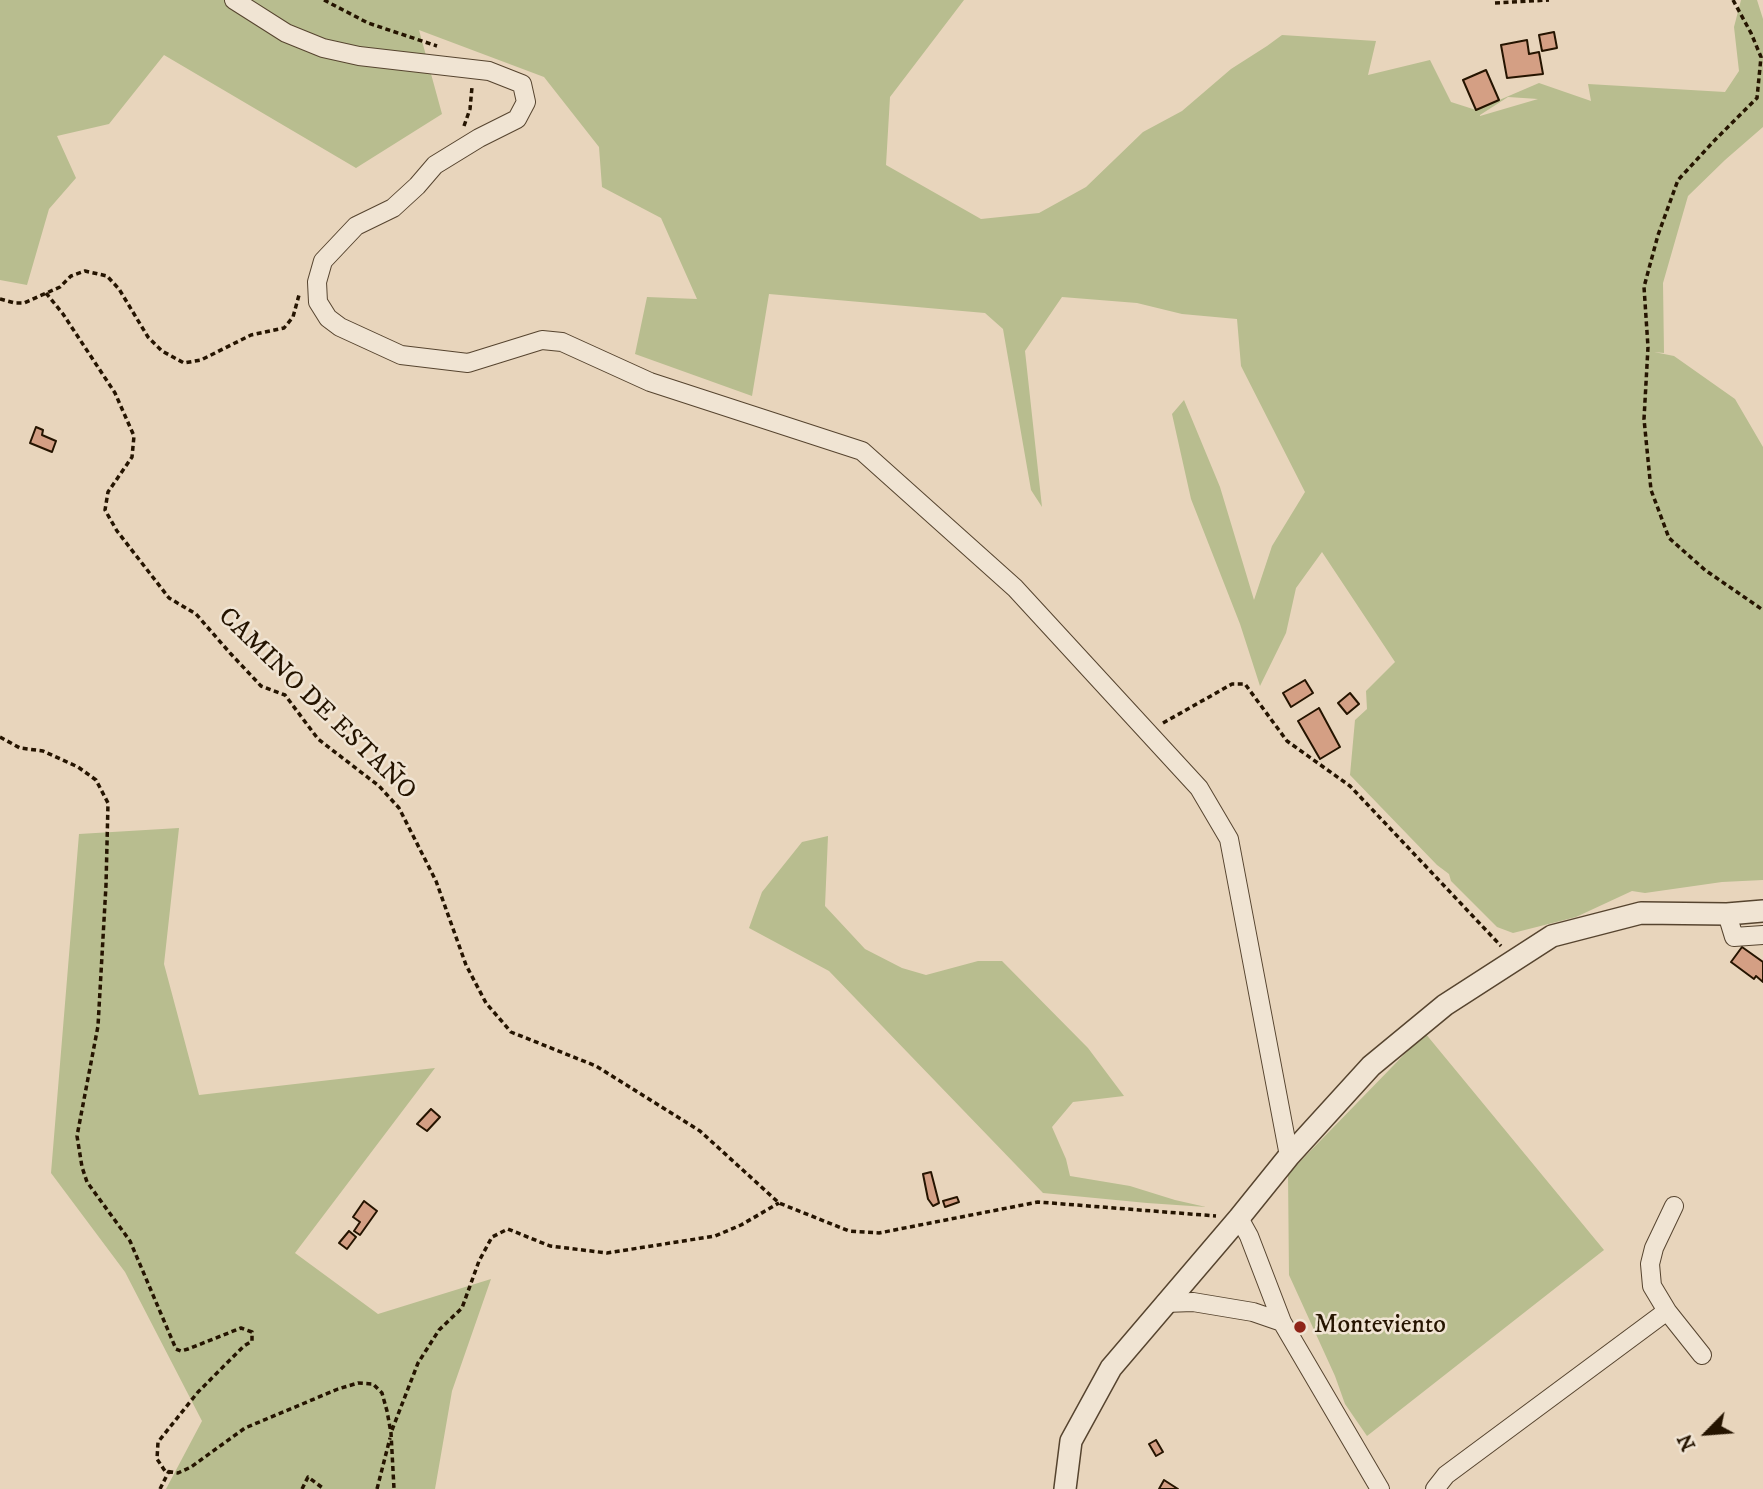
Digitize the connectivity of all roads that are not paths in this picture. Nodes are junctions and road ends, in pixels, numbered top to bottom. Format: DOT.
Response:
graph roads {
  1 [pos="234,0"];
  2 [pos="1763,911"];
  3 [pos="1727,914"];
  4 [pos="1763,935"];
  5 [pos="1289,1156"];
  6 [pos="1674,1206"];
  7 [pos="1239,1218"];
  8 [pos="1165,1303"];
  9 [pos="1667,1311"];
  10 [pos="1282,1322"];
  11 [pos="1702,1355"];
  12 [pos="1065,1489"];
  13 [pos="1380,1489"];
  14 [pos="1435,1489"];
  1 -- 5 [label="street"];
  2 -- 3 [label="street"];
  3 -- 4 [label="street"];
  3 -- 5 [label="street"];
  5 -- 7 [label="street"];
  6 -- 9 [label="street"];
  7 -- 8 [label="street"];
  7 -- 10 [label="street"];
  8 -- 10 [label="street"];
  8 -- 12 [label="street"];
  9 -- 11 [label="street"];
  9 -- 14 [label="street"];
  10 -- 13 [label="street"];
}
